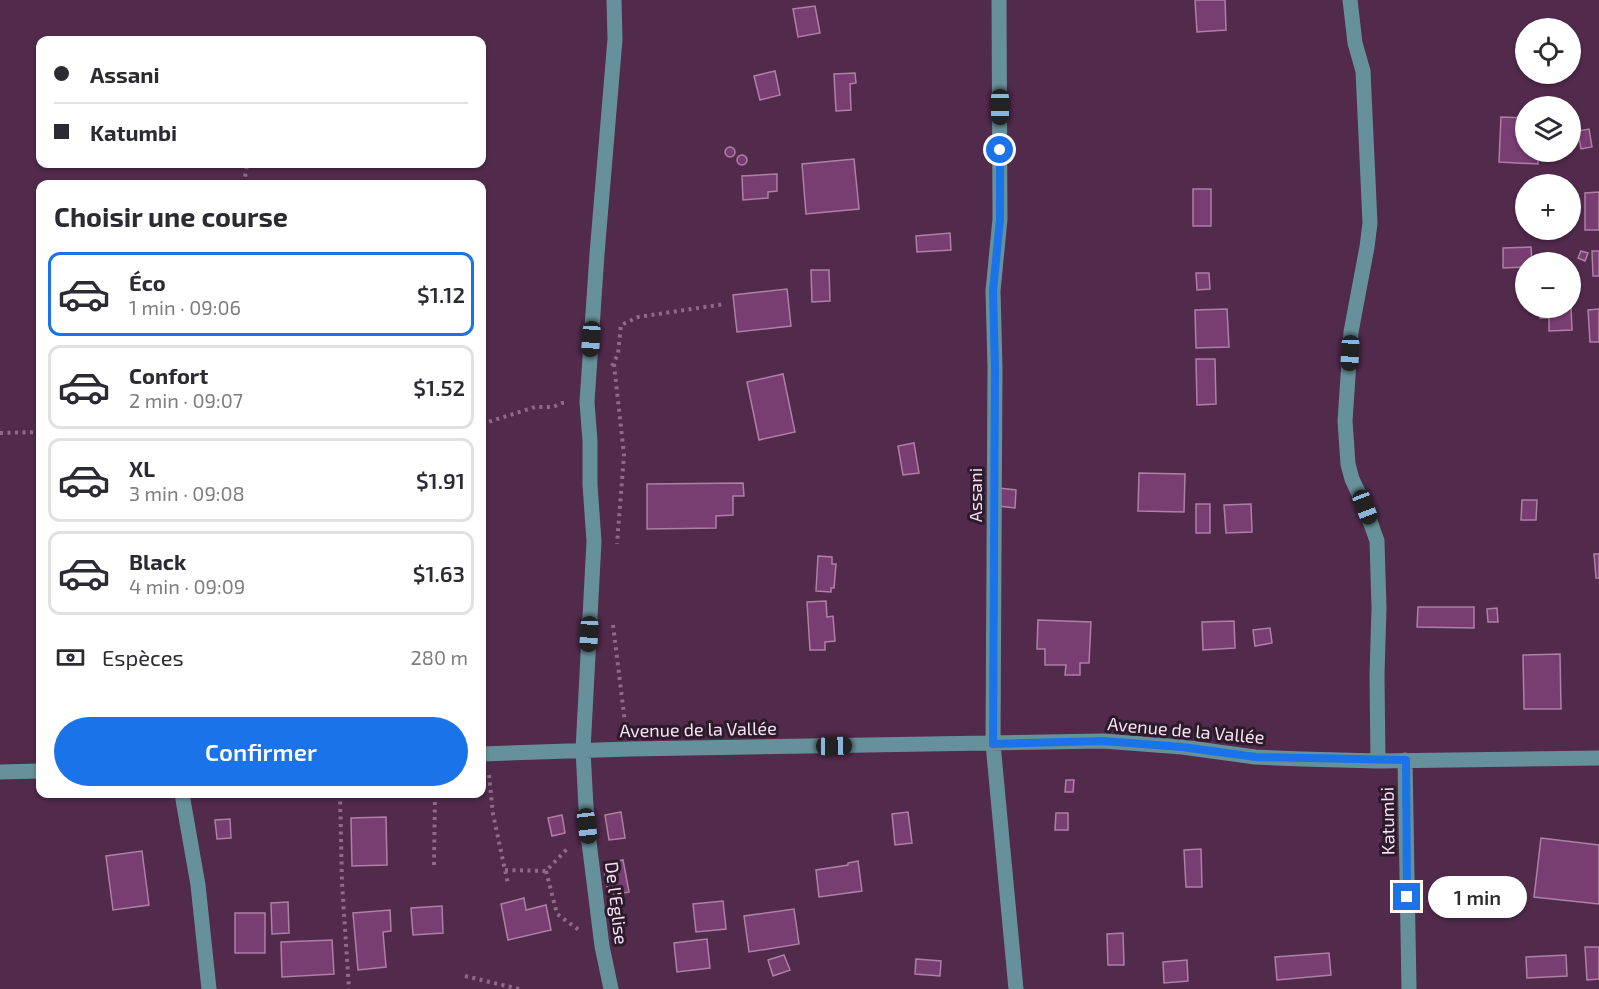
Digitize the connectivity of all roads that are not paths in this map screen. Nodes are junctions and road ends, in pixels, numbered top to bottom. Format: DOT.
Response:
graph roads {
  1 [pos="614,0"];
  2 [pos="999,0"];
  3 [pos="1350,0"];
  4 [pos="993,744"];
  5 [pos="583,750"];
  6 [pos="486,754"];
  7 [pos="1599,758"];
  8 [pos="1406,760"];
  9 [pos="1378,761"];
  10 [pos="36,771"];
  11 [pos="0,772"];
  12 [pos="183,798"];
  13 [pos="209,989"];
  14 [pos="611,989"];
  15 [pos="1016,989"];
  16 [pos="1409,989"];
  1 -- 5 [label="street, De l'Eglise"];
  2 -- 4 [label="street, Assani"];
  3 -- 9 [label="street"];
  4 -- 5 [label="street, Avenue de la Vallée"];
  4 -- 9 [label="street, Avenue de la Vallée"];
  4 -- 15 [label="street, Assani"];
  5 -- 6 [label="street, Avenue de la Vallée"];
  5 -- 14 [label="street, De l'Eglise"];
  7 -- 8 [label="street, Avenue de la Vallée"];
  8 -- 9 [label="street, Avenue de la Vallée"];
  8 -- 16 [label="street, Katumbi"];
  10 -- 11 [label="street"];
  12 -- 13 [label="street"];
}
